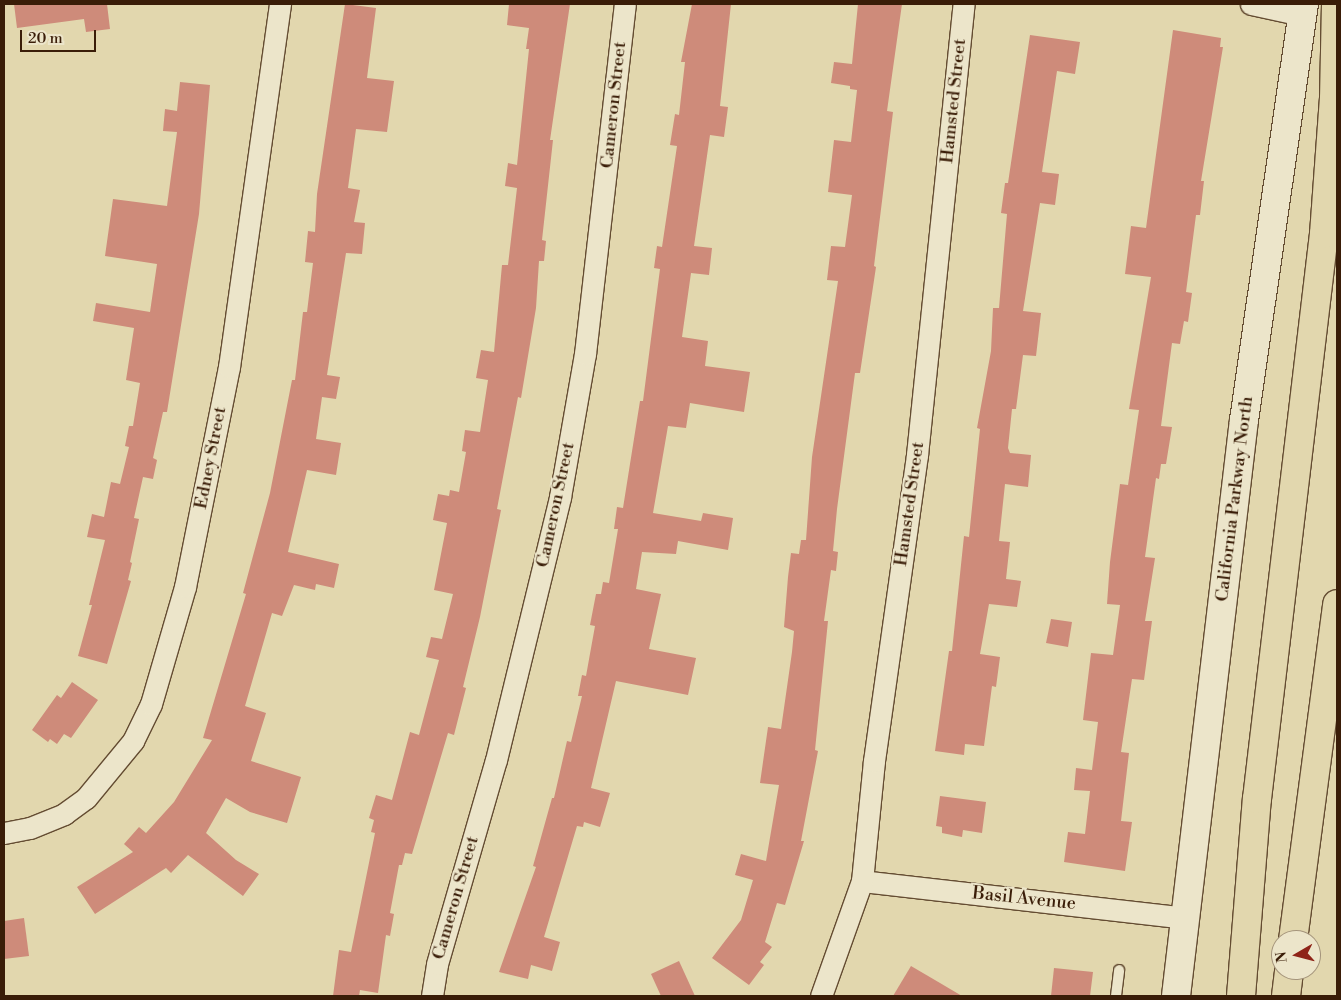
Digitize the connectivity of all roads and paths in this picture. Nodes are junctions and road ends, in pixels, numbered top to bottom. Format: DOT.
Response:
graph roads {
  1 [pos="280,4"];
  2 [pos="624,4"];
  3 [pos="964,4"];
  4 [pos="1251,4"];
  5 [pos="1336,4"];
  6 [pos="1303,9"];
  7 [pos="1337,604"];
  8 [pos="4,833"];
  9 [pos="862,881"];
  10 [pos="1185,918"];
  11 [pos="1294,930"];
  12 [pos="1119,970"];
  13 [pos="1288,980"];
  14 [pos="432,996"];
  15 [pos="821,996"];
  16 [pos="1116,996"];
  17 [pos="1176,996"];
  18 [pos="1241,996"];
  19 [pos="1286,996"];
  1 -- 8 [label="street, Edney Street"];
  2 -- 14 [label="street, Cameron Street"];
  3 -- 9 [label="street, Hamsted Street"];
  4 -- 6 [label="street"];
  5 -- 18 [label="highway"];
  6 -- 10 [label="main road, California Parkway North"];
  7 -- 11 [label="highway"];
  9 -- 10 [label="street, Basil Avenue"];
  9 -- 15 [label="street, Hamsted Street"];
  10 -- 17 [label="main road, California Parkway North"];
  12 -- 16 [label="lane"];
  13 -- 19 [label="highway"];
}
